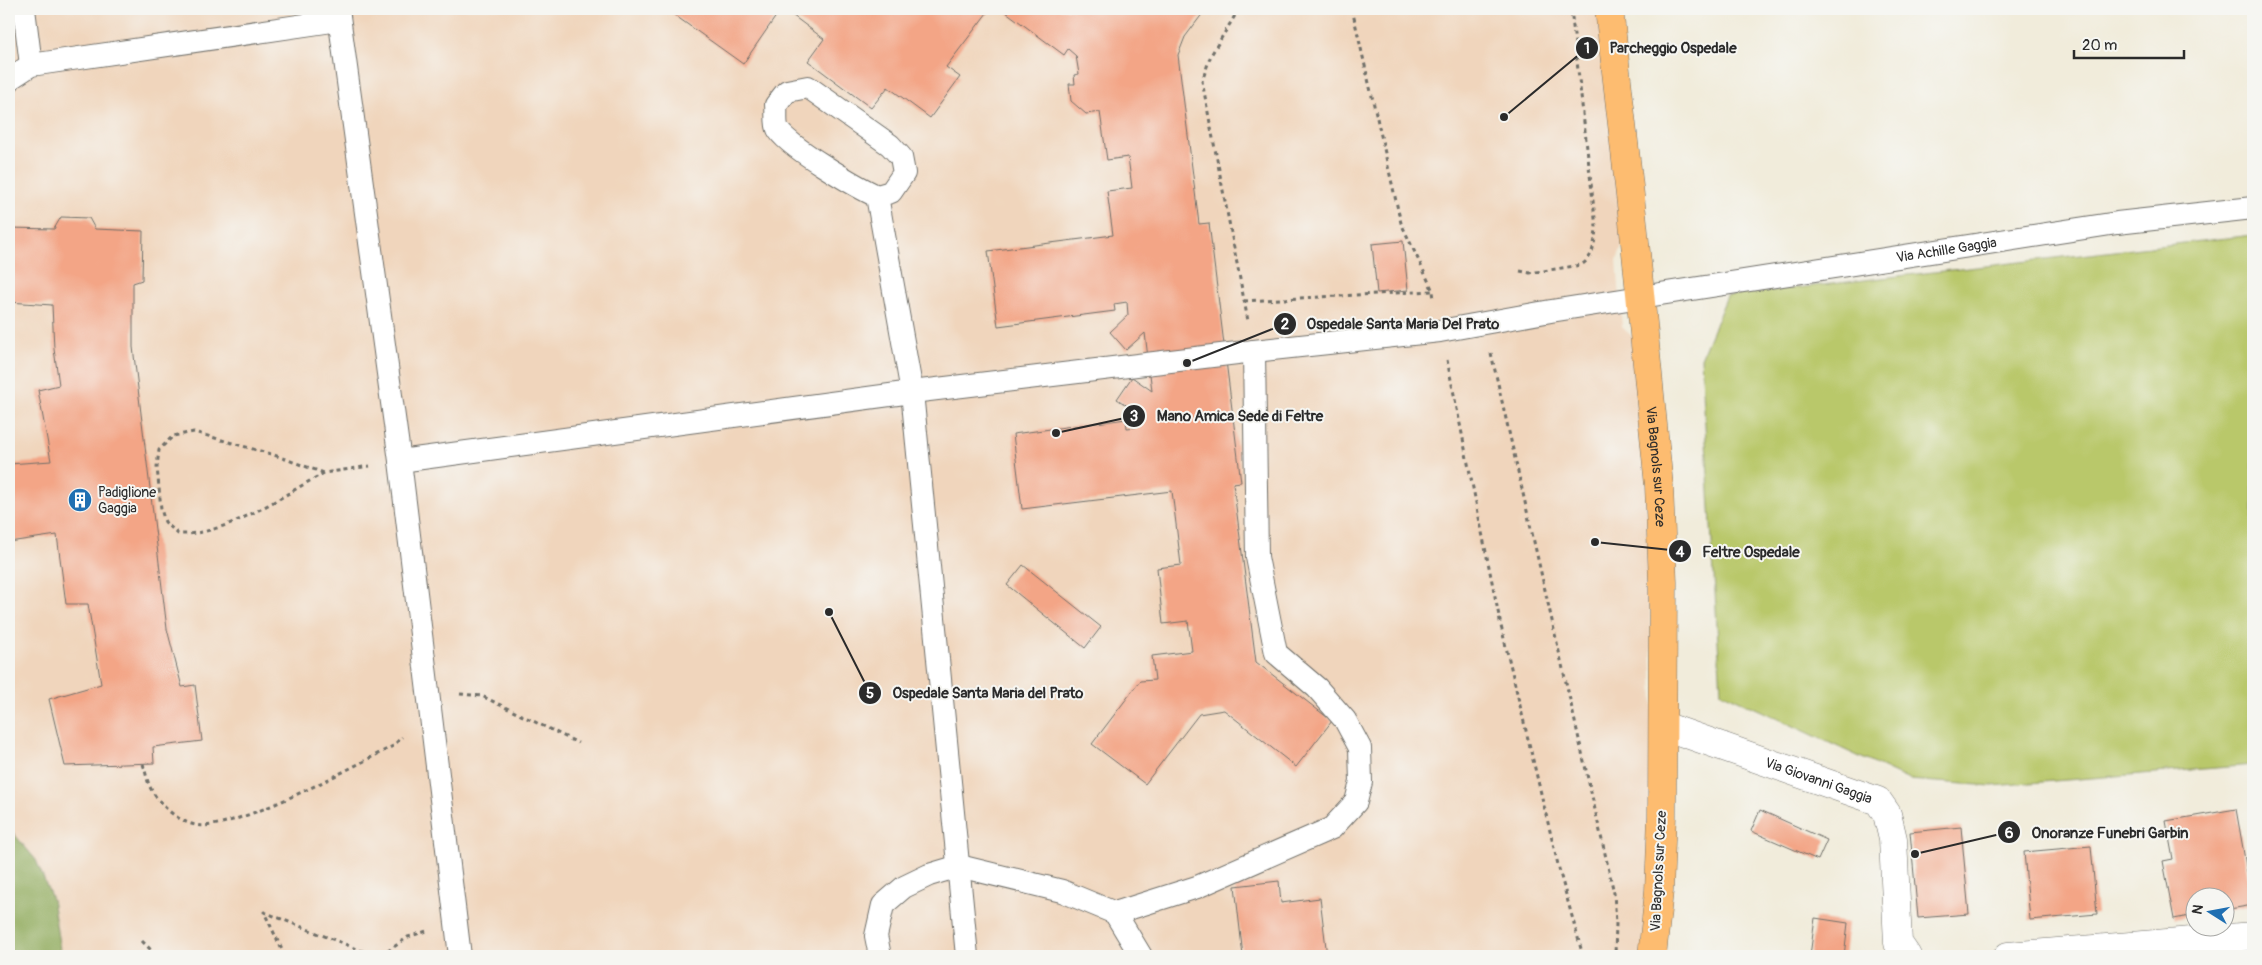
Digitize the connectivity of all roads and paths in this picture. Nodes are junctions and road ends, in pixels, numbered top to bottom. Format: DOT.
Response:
graph roads {
  1 [pos="24,9"];
  2 [pos="1239,9"];
  3 [pos="1352,9"];
  4 [pos="1571,9"];
  5 [pos="1609,9"];
  6 [pos="339,14"];
  7 [pos="31,65"];
  8 [pos="9,81"];
  9 [pos="878,196"];
  10 [pos="2253,208"];
  11 [pos="1520,271"];
  12 [pos="1433,291"];
  13 [pos="1640,299"];
  14 [pos="1244,301"];
  15 [pos="1440,331"];
  16 [pos="1490,350"];
  17 [pos="1254,351"];
  18 [pos="912,392"];
  19 [pos="400,461"];
  20 [pos="324,473"];
  21 [pos="430,707"];
  22 [pos="1664,726"];
  23 [pos="578,743"];
  24 [pos="143,764"];
  25 [pos="959,866"];
  26 [pos="1115,913"];
  27 [pos="456,922"];
  28 [pos="2253,936"];
  29 [pos="142,941"];
  30 [pos="156,956"];
  31 [pos="285,956"];
  32 [pos="375,956"];
  33 [pos="381,956"];
  34 [pos="460,956"];
  35 [pos="880,956"];
  36 [pos="967,956"];
  37 [pos="1141,956"];
  38 [pos="1583,956"];
  39 [pos="1615,956"];
  40 [pos="1652,956"];
  41 [pos="1907,956"];
  42 [pos="2008,956"];
  1 -- 7 [label="lane"];
  2 -- 14 [label="path"];
  3 -- 12 [label="path"];
  4 -- 11 [label="path"];
  5 -- 13 [label="main road, Via Bagnols sur Ceze"];
  6 -- 7 [label="lane"];
  6 -- 19 [label="lane"];
  7 -- 8 [label="lane"];
  9 -- 9 [label="lane"];
  9 -- 18 [label="lane"];
  10 -- 13 [label="lane, Via Achille Gaggia"];
  12 -- 14 [label="path"];
  12 -- 15 [label="path"];
  13 -- 15 [label="lane, Via Achille Gaggia"];
  13 -- 22 [label="main road, Via Bagnols sur Ceze"];
  14 -- 17 [label="path"];
  15 -- 17 [label="lane, Via Achille Gaggia"];
  15 -- 38 [label="path"];
  16 -- 39 [label="path"];
  17 -- 18 [label="lane, Via Achille Gaggia"];
  17 -- 26 [label="lane"];
  18 -- 19 [label="lane, Via Achille Gaggia"];
  18 -- 25 [label="lane"];
  19 -- 20 [label="path"];
  19 -- 21 [label="lane"];
  20 -- 20 [label="path"];
  21 -- 23 [label="path"];
  21 -- 24 [label="path"];
  21 -- 27 [label="lane"];
  22 -- 40 [label="main road, Via Bagnols sur Ceze"];
  22 -- 41 [label="street, Via Giovanni Gaggia"];
  25 -- 26 [label="lane"];
  25 -- 35 [label="lane"];
  25 -- 36 [label="lane"];
  26 -- 37 [label="lane"];
  27 -- 33 [label="path"];
  27 -- 34 [label="lane"];
  28 -- 42 [label="street"];
  29 -- 30 [label="path"];
  31 -- 32 [label="path"];
}
